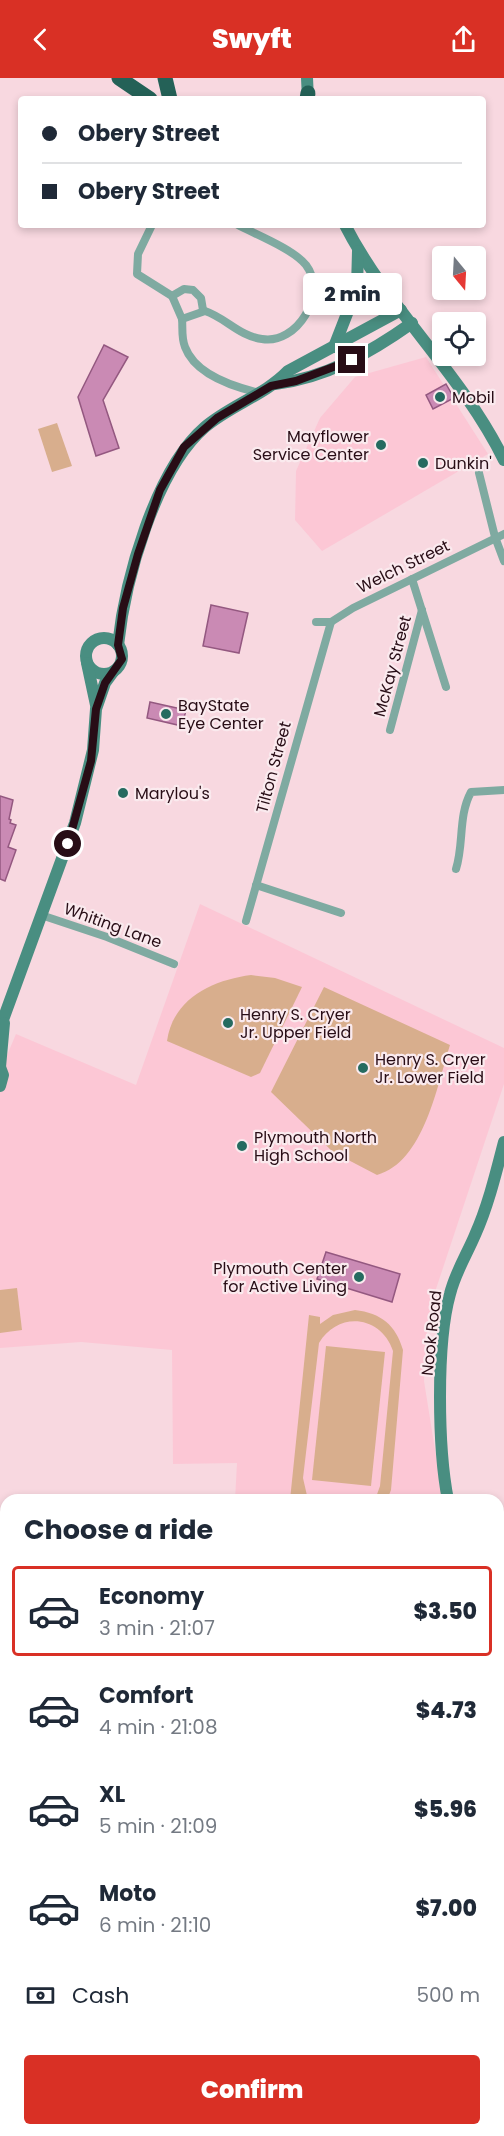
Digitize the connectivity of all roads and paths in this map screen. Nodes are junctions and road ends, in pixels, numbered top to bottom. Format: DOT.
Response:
graph roads {
  1 [pos="119,78"];
  2 [pos="165,78"];
  3 [pos="146,96"];
  4 [pos="169,96"];
  5 [pos="151,228"];
  6 [pos="243,228"];
  7 [pos="347,228"];
  8 [pos="358,250"];
  9 [pos="172,296"];
  10 [pos="203,310"];
  11 [pos="401,310"];
  12 [pos="182,318"];
  13 [pos="412,323"];
  14 [pos="334,346"];
  15 [pos="276,384"];
  16 [pos="260,393"];
  17 [pos="504,460"];
  18 [pos="479,473"];
  19 [pos="500,536"];
  20 [pos="504,561"];
  21 [pos="412,579"];
  22 [pos="123,608"];
  23 [pos="422,609"];
  24 [pos="316,622"];
  25 [pos="331,622"];
  26 [pos="103,638"];
  27 [pos="118,645"];
  28 [pos="87,663"];
  29 [pos="114,672"];
  30 [pos="447,687"];
  31 [pos="96,709"];
  32 [pos="390,730"];
  33 [pos="504,790"];
  34 [pos="456,869"];
  35 [pos="256,885"];
  36 [pos="341,914"];
  37 [pos="41,915"];
  38 [pos="246,921"];
  39 [pos="174,964"];
  40 [pos="2,1025"];
  41 [pos="0,1067"];
  42 [pos="0,1086"];
  43 [pos="504,1142"];
  44 [pos="447,1494"];
  1 -- 3 [label="highway"];
  2 -- 4 [label="highway"];
  5 -- 9 [label="street"];
  6 -- 10 [label="street"];
  7 -- 8 [label="main road"];
  8 -- 11 [label="main road"];
  8 -- 14 [label="main road"];
  9 -- 10 [label="street"];
  9 -- 12 [label="street"];
  10 -- 12 [label="street"];
  11 -- 13 [label="main road"];
  11 -- 14 [label="main road"];
  12 -- 16 [label="street"];
  13 -- 15 [label="main road"];
  13 -- 17 [label="main road"];
  14 -- 15 [label="main road"];
  15 -- 16 [label="main road"];
  16 -- 22 [label="main road"];
  18 -- 19 [label="street"];
  19 -- 20 [label="street"];
  19 -- 21 [label="street, Welch Street"];
  21 -- 23 [label="street"];
  21 -- 25 [label="street, Welch Street"];
  22 -- 26 [label="main road"];
  22 -- 27 [label="main road"];
  23 -- 30 [label="street"];
  23 -- 32 [label="street, McKay Street"];
  24 -- 25 [label="street, Welch Street"];
  25 -- 35 [label="street, Tilton Street"];
  26 -- 27 [label="main road"];
  26 -- 28 [label="main road"];
  27 -- 29 [label="main road"];
  28 -- 29 [label="main road"];
  28 -- 31 [label="main road"];
  29 -- 31 [label="main road"];
  31 -- 37 [label="main road"];
  33 -- 34 [label="street"];
  35 -- 36 [label="street"];
  35 -- 38 [label="street, Tilton Street"];
  37 -- 39 [label="street, Whiting Lane"];
  37 -- 40 [label="main road"];
  40 -- 41 [label="main road"];
  41 -- 42 [label="main road"];
  43 -- 44 [label="main road, Nook Road"];
}
